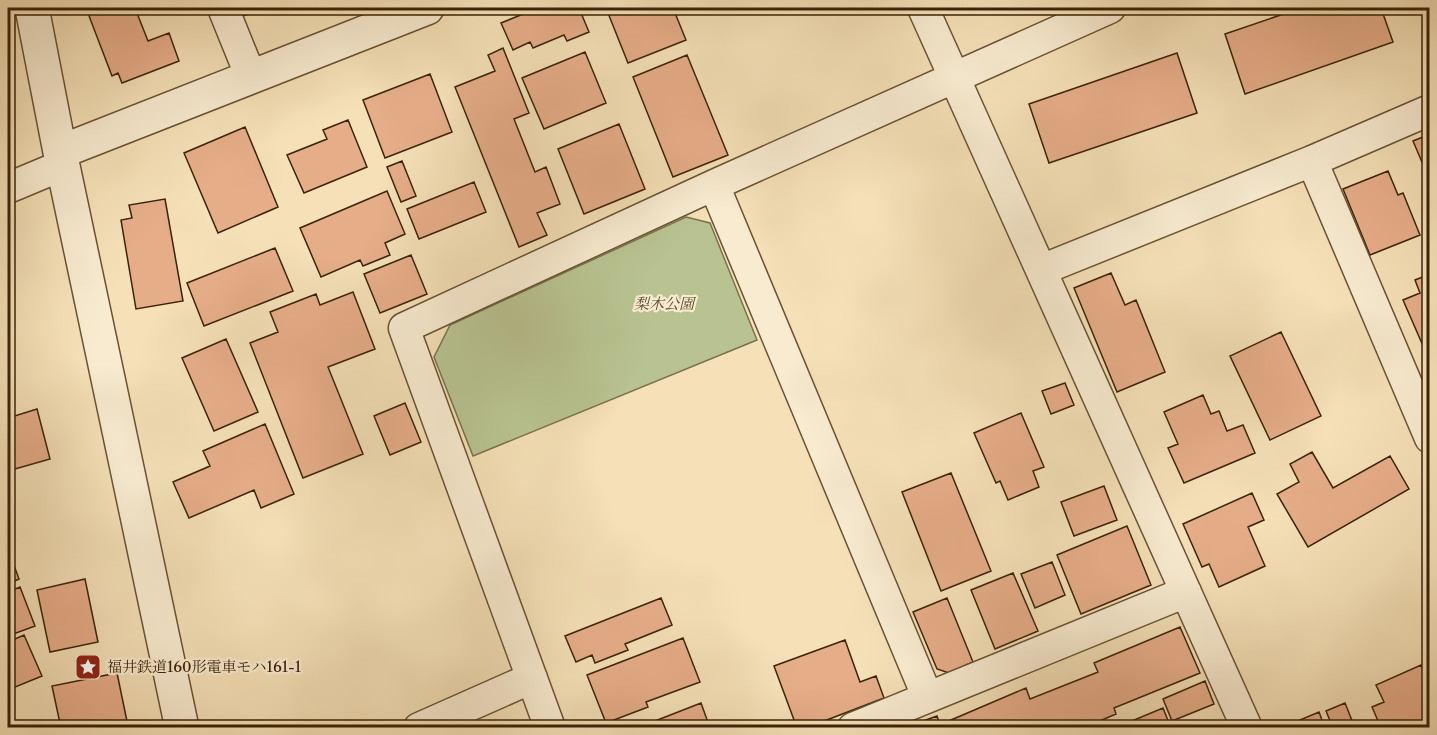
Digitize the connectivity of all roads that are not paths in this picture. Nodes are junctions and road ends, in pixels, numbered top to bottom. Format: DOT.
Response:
graph roads {
  1 [pos="32,8"];
  2 [pos="223,8"];
  3 [pos="427,8"];
  4 [pos="922,8"];
  5 [pos="1110,8"];
  6 [pos="251,77"];
  7 [pos="954,78"];
  8 [pos="1430,110"];
  9 [pos="62,158"];
  10 [pos="1312,161"];
  11 [pos="714,185"];
  12 [pos="8,188"];
  13 [pos="1041,270"];
  14 [pos="1430,438"];
  15 [pos="1186,592"];
  16 [pos="532,678"];
  17 [pos="927,696"];
  18 [pos="182,728"];
  19 [pos="419,728"];
  20 [pos="550,728"];
  21 [pos="853,728"];
  22 [pos="1247,728"];
  1 -- 9 [label="street"];
  2 -- 6 [label="street"];
  3 -- 6 [label="street"];
  4 -- 7 [label="street"];
  5 -- 7 [label="street"];
  6 -- 9 [label="street"];
  7 -- 11 [label="street"];
  7 -- 13 [label="street"];
  8 -- 10 [label="street"];
  9 -- 12 [label="street"];
  9 -- 18 [label="street"];
  10 -- 13 [label="street"];
  10 -- 14 [label="street"];
  11 -- 16 [label="street"];
  11 -- 17 [label="street"];
  13 -- 15 [label="street"];
  15 -- 17 [label="street"];
  15 -- 22 [label="street"];
  16 -- 19 [label="street"];
  16 -- 20 [label="street"];
  17 -- 21 [label="street"];
}
